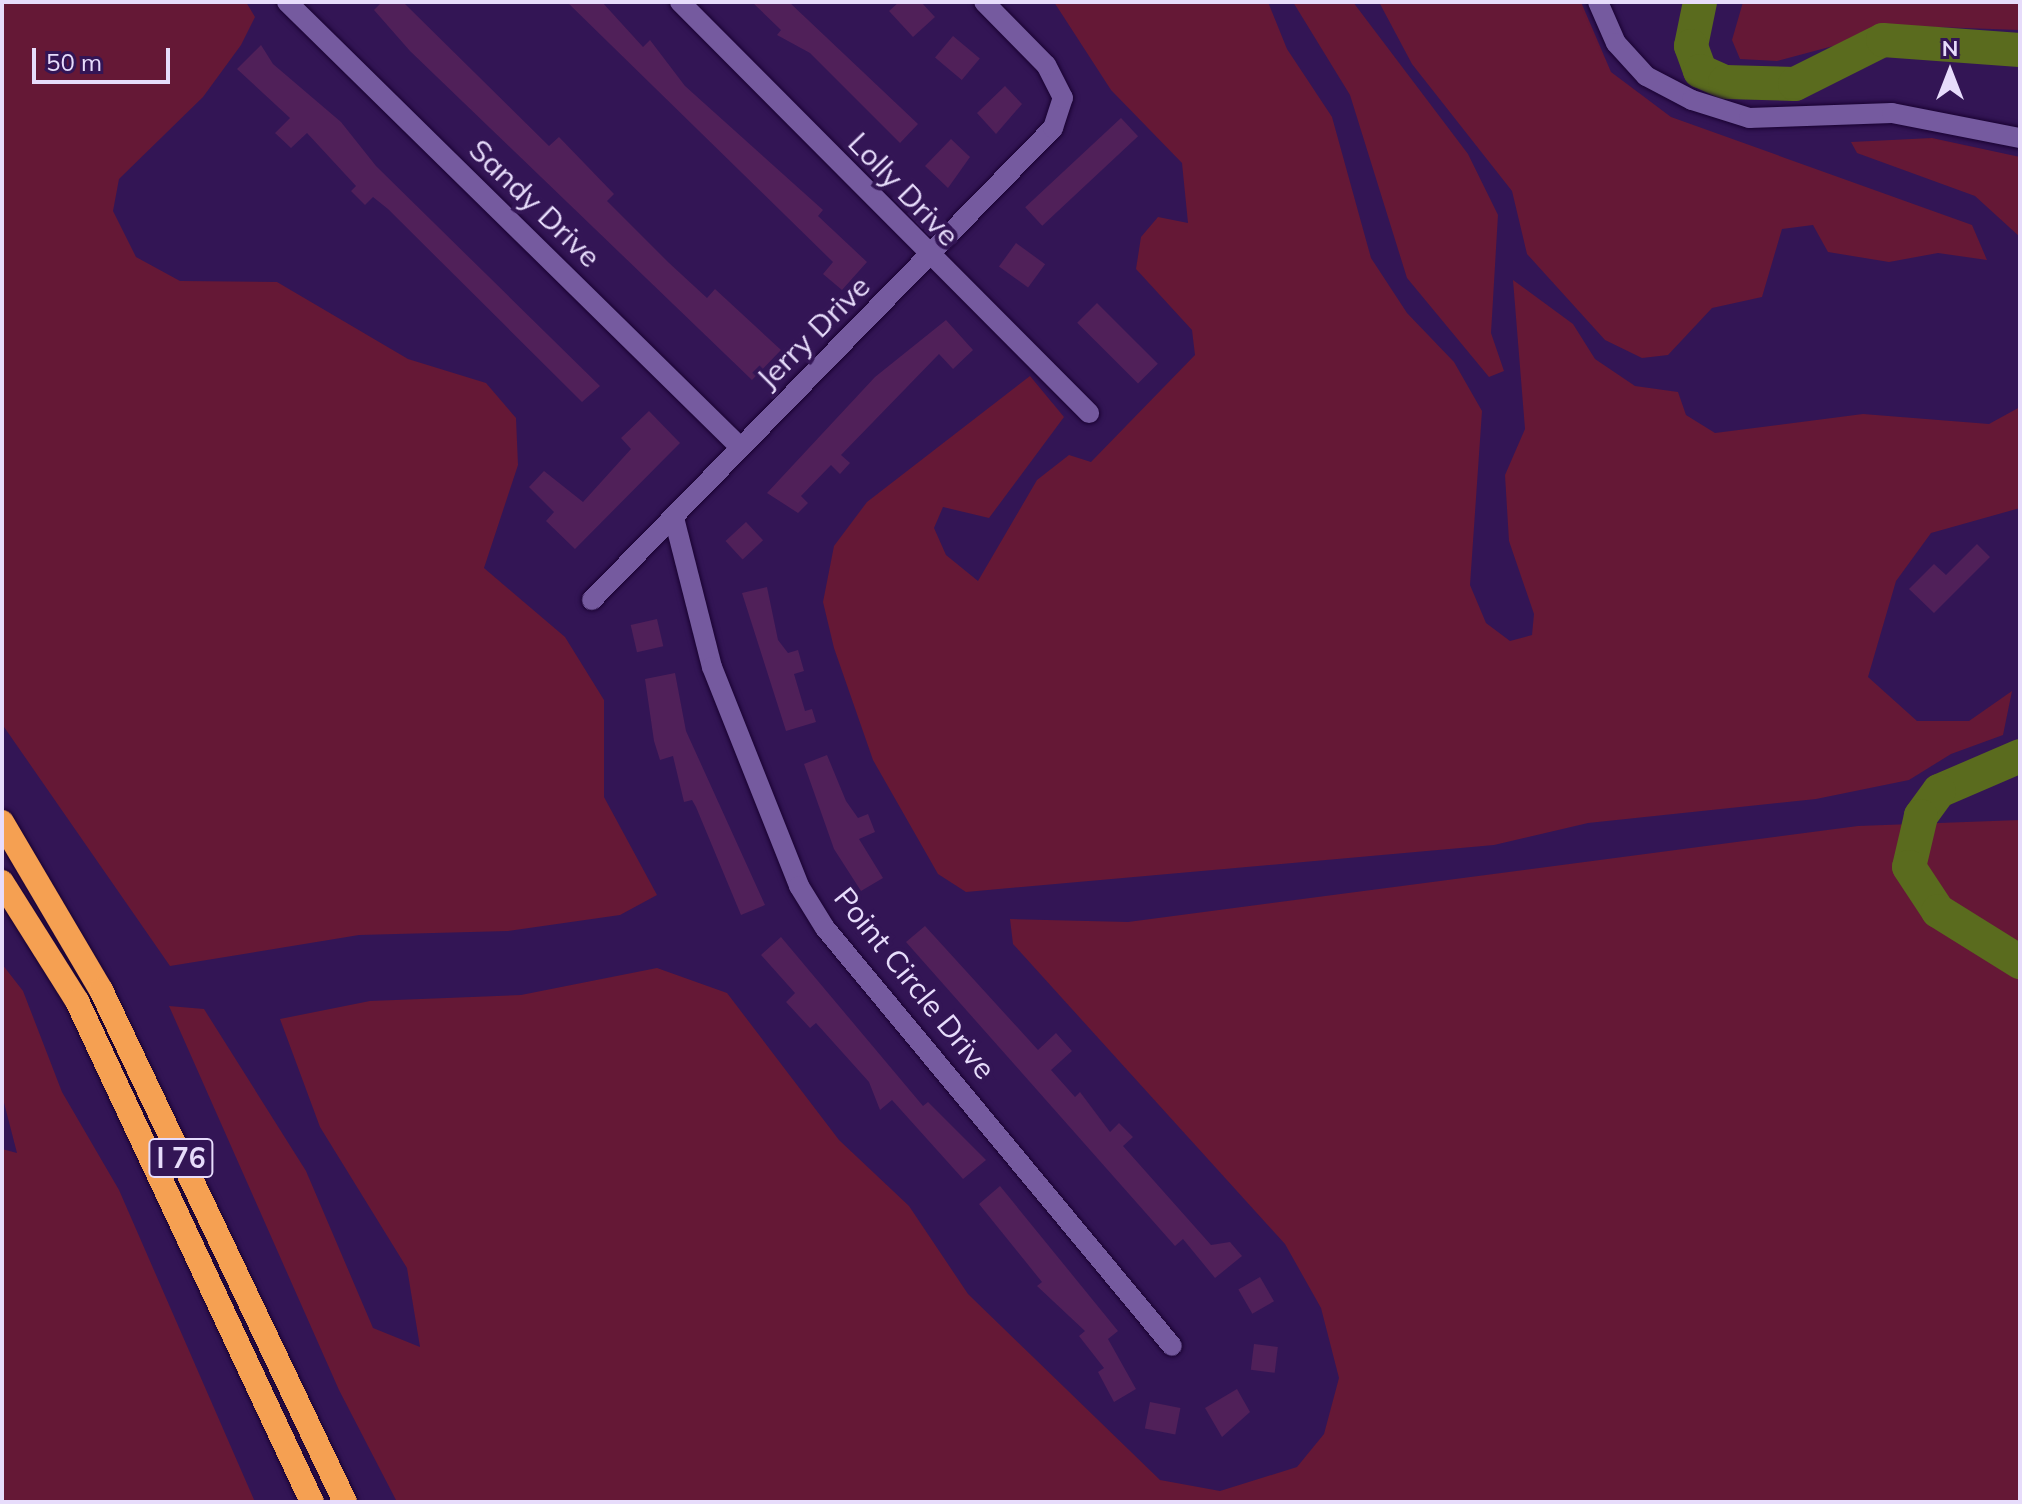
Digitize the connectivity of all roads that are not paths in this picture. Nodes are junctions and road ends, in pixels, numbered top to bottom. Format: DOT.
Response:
graph roads {
  1 [pos="287,2"];
  2 [pos="680,2"];
  3 [pos="984,2"];
  4 [pos="1598,2"];
  5 [pos="2020,138"];
  6 [pos="929,257"];
  7 [pos="1089,413"];
  8 [pos="740,447"];
  9 [pos="674,518"];
  10 [pos="592,600"];
  11 [pos="2,822"];
  12 [pos="2,882"];
  13 [pos="1172,1346"];
  14 [pos="312,1502"];
  15 [pos="345,1502"];
  1 -- 8 [label="street, Sandy Drive"];
  2 -- 6 [label="street, Lolly Drive"];
  3 -- 6 [label="street, Jerry Drive"];
  4 -- 5 [label="street"];
  6 -- 7 [label="street, Lolly Drive"];
  6 -- 8 [label="street, Jerry Drive"];
  8 -- 9 [label="street, Jerry Drive"];
  9 -- 10 [label="street, Jerry Drive"];
  9 -- 13 [label="street, Point Circle Drive"];
  11 -- 15 [label="highway, I 76"];
  12 -- 14 [label="highway, I 76"];
}
